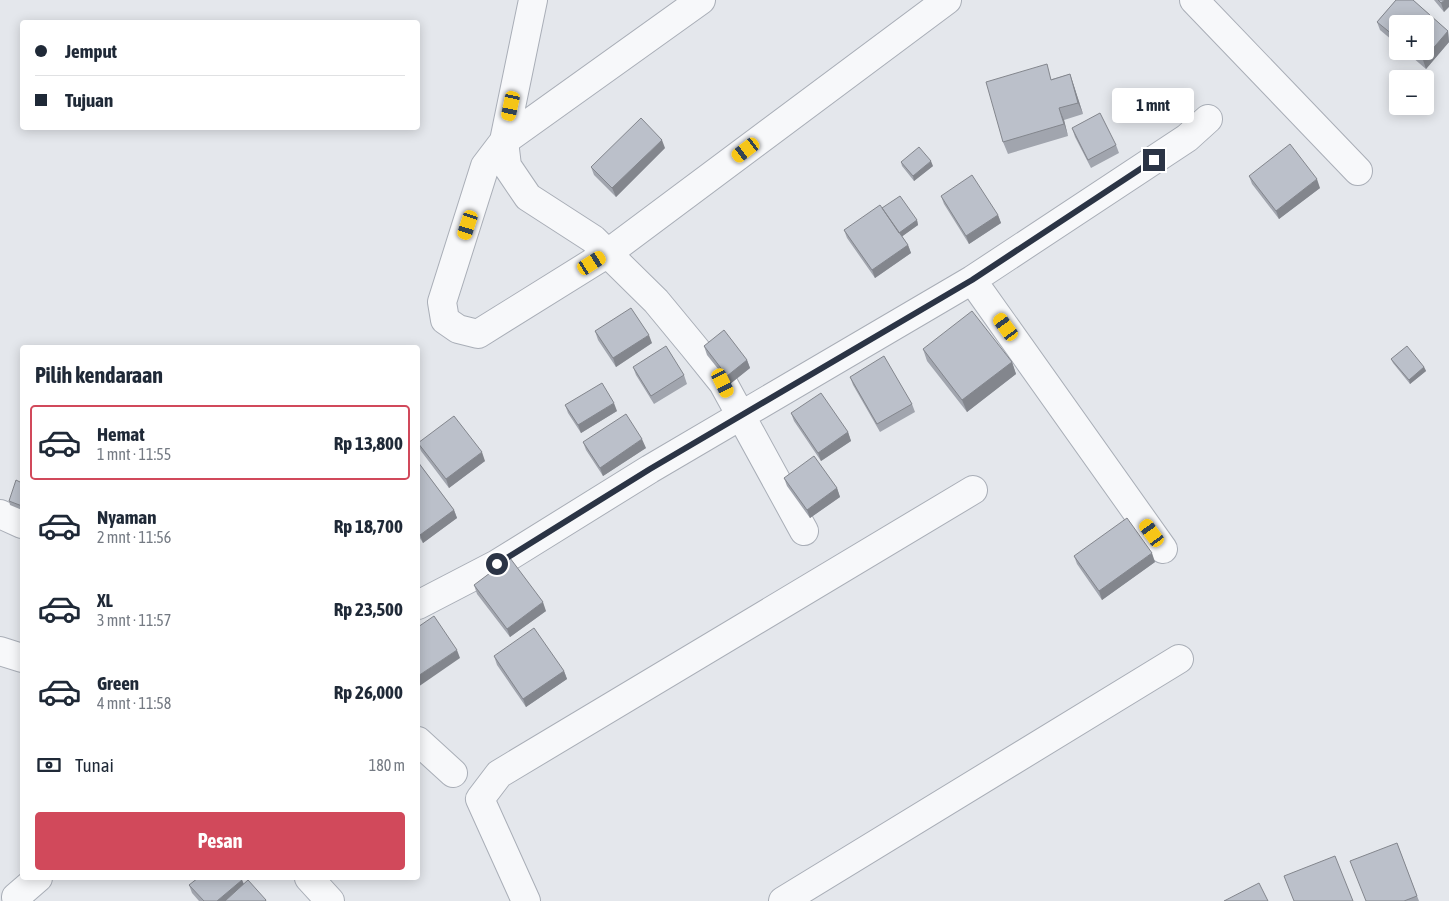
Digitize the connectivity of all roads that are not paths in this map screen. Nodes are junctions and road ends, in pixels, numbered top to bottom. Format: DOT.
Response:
graph roads {
  1 [pos="533,0"];
  2 [pos="701,0"];
  3 [pos="947,0"];
  4 [pos="1194,0"];
  5 [pos="1208,119"];
  6 [pos="504,141"];
  7 [pos="1358,172"];
  8 [pos="608,253"];
  9 [pos="972,280"];
  10 [pos="739,416"];
  11 [pos="973,490"];
  12 [pos="0,514"];
  13 [pos="20,523"];
  14 [pos="804,531"];
  15 [pos="1163,548"];
  16 [pos="420,604"];
  17 [pos="0,651"];
  18 [pos="20,657"];
  19 [pos="1179,660"];
  20 [pos="420,743"];
  21 [pos="453,773"];
  22 [pos="35,880"];
  23 [pos="311,880"];
  24 [pos="12,896"];
  25 [pos="330,901"];
  26 [pos="526,901"];
  27 [pos="783,901"];
  1 -- 6 [label="street"];
  2 -- 6 [label="street"];
  3 -- 8 [label="street"];
  4 -- 7 [label="street"];
  5 -- 9 [label="street"];
  6 -- 8 [label="street"];
  6 -- 8 [label="street"];
  8 -- 10 [label="street"];
  9 -- 10 [label="street"];
  9 -- 15 [label="street"];
  10 -- 14 [label="street"];
  10 -- 16 [label="street"];
  11 -- 26 [label="street"];
  12 -- 13 [label="street"];
  17 -- 18 [label="street"];
  19 -- 27 [label="street"];
  20 -- 21 [label="street"];
  22 -- 24 [label="street"];
  23 -- 25 [label="street"];
}
